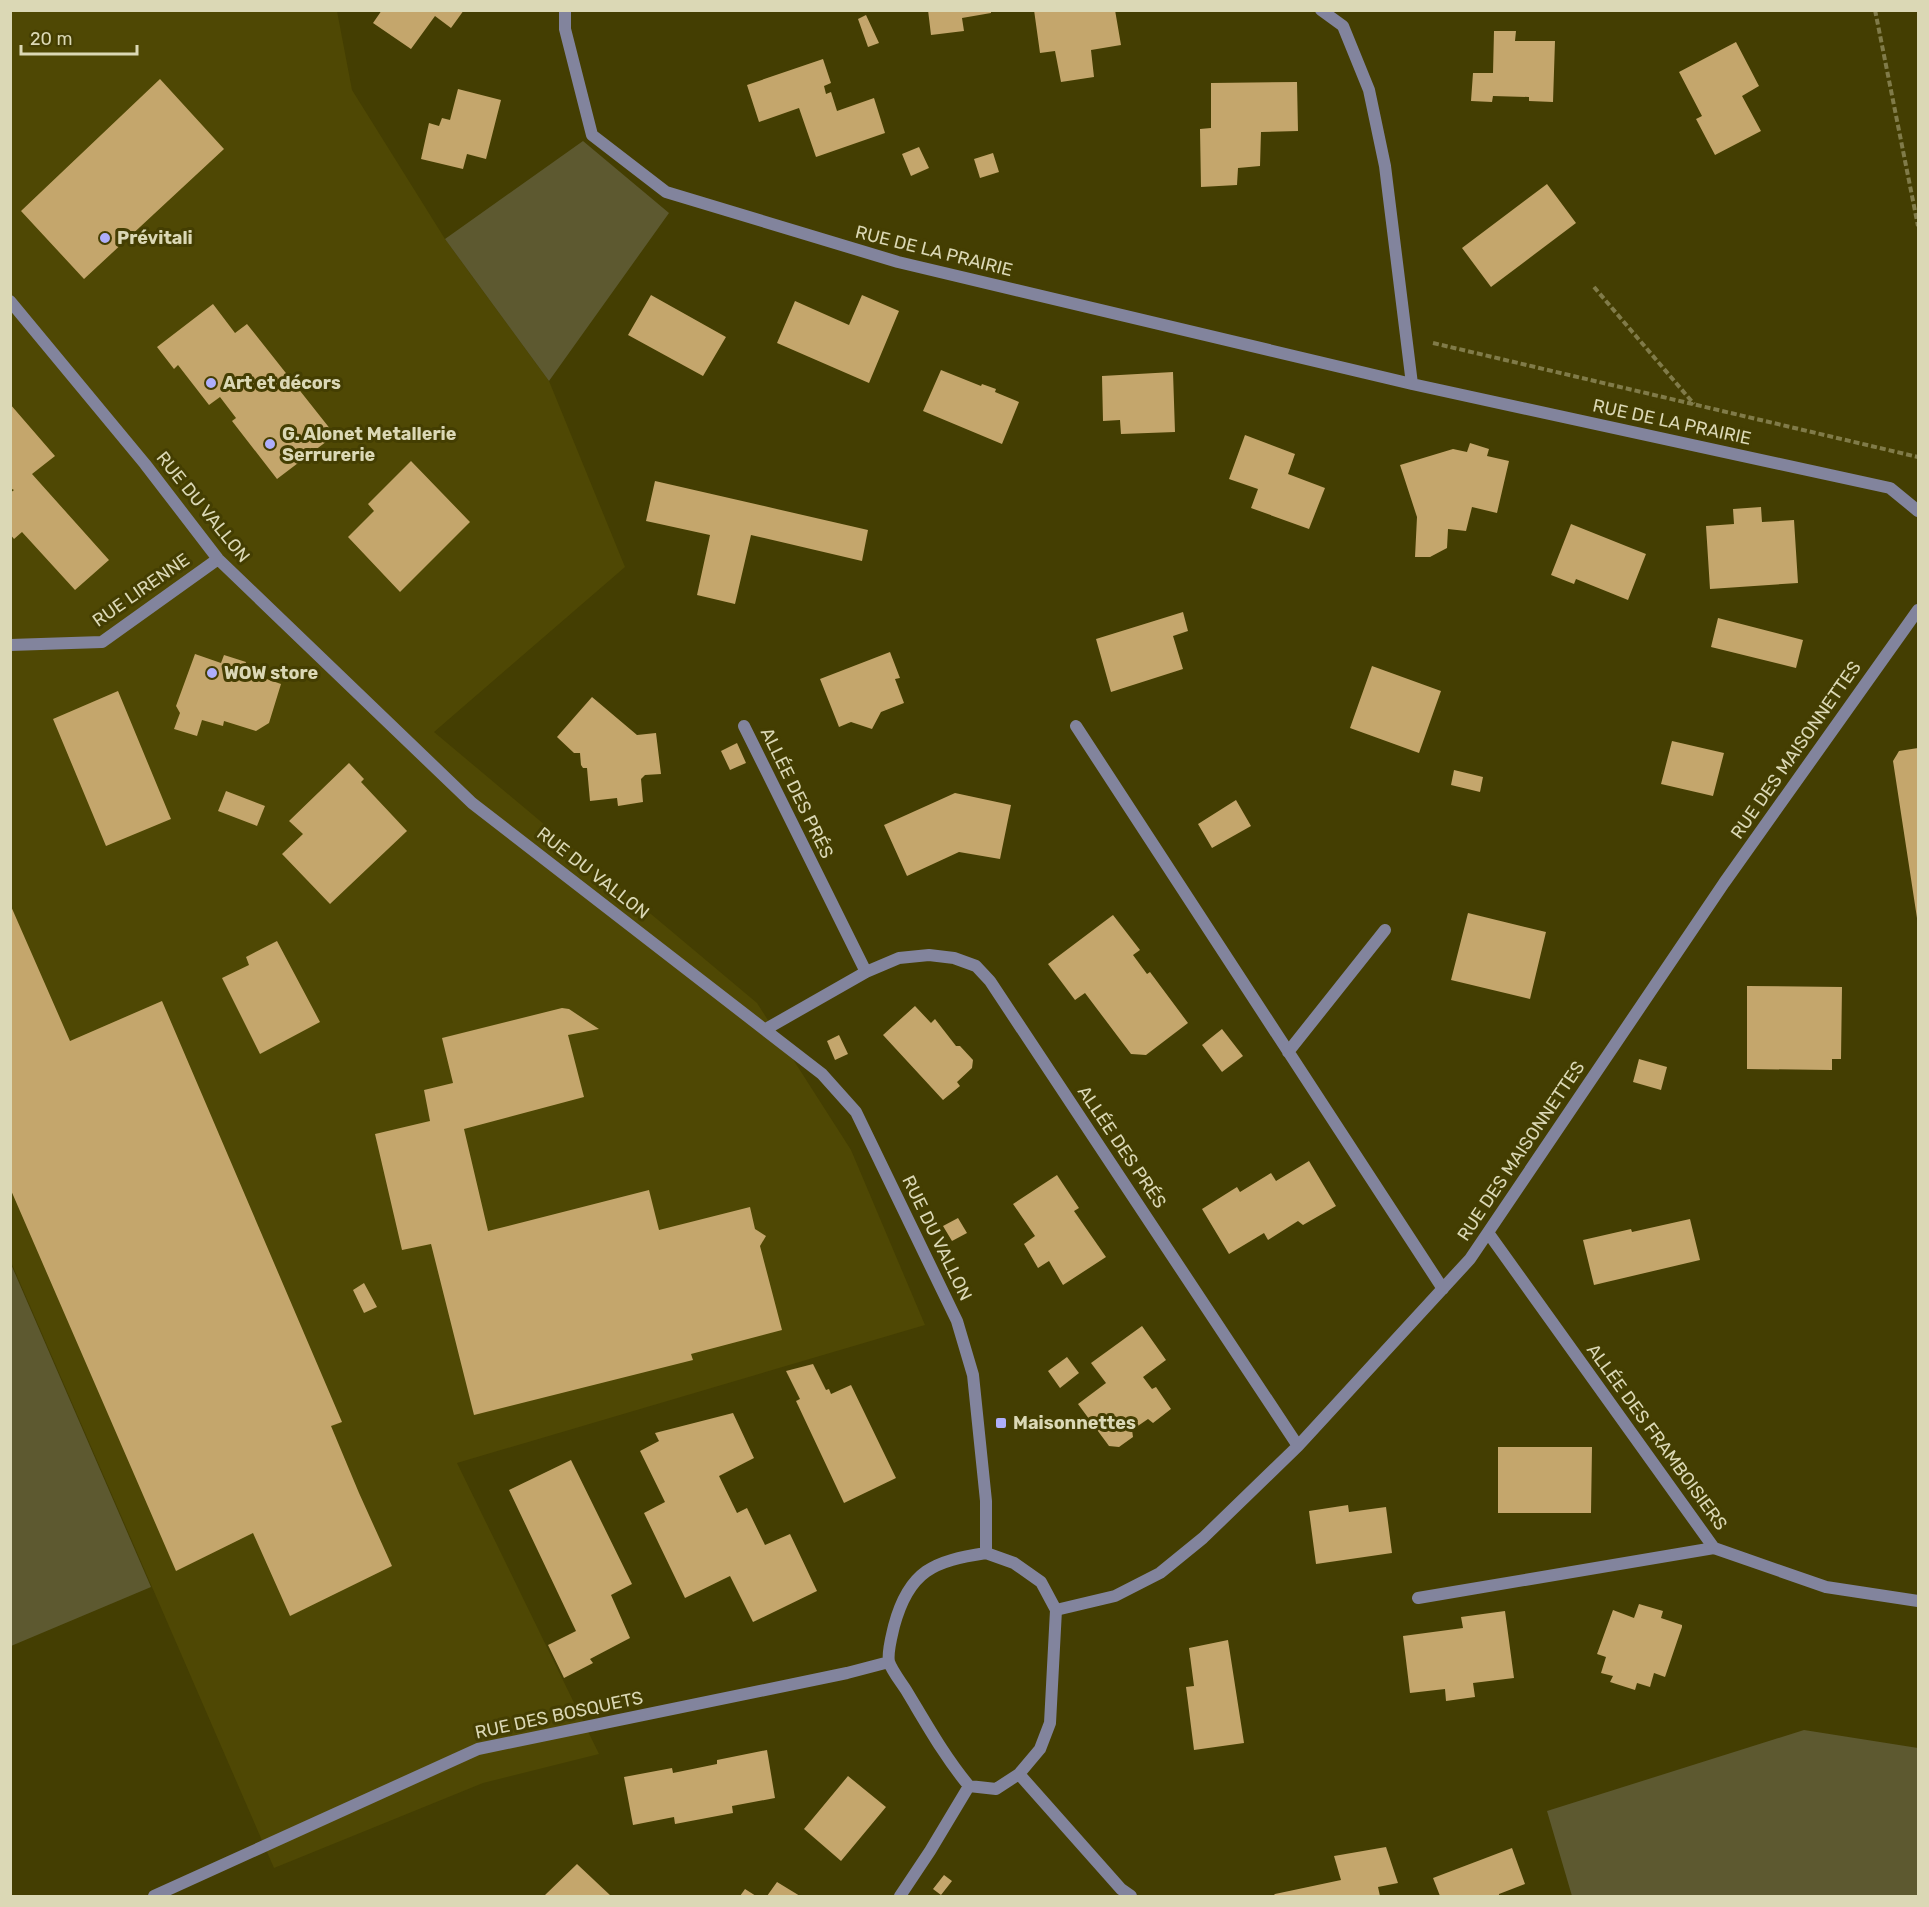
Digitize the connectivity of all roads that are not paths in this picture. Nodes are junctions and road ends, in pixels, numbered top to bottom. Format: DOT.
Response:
graph roads {
  1 [pos="565,10"];
  2 [pos="1322,10"];
  3 [pos="10,301"];
  4 [pos="1412,384"];
  5 [pos="1918,511"];
  6 [pos="218,559"];
  7 [pos="1918,610"];
  8 [pos="10,645"];
  9 [pos="744,726"];
  10 [pos="1076,726"];
  11 [pos="1384,930"];
  12 [pos="866,972"];
  13 [pos="766,1029"];
  14 [pos="1288,1052"];
  15 [pos="1488,1234"];
  16 [pos="1443,1289"];
  17 [pos="1298,1446"];
  18 [pos="1714,1548"];
  19 [pos="986,1553"];
  20 [pos="1418,1598"];
  21 [pos="1918,1601"];
  22 [pos="1056,1610"];
  23 [pos="889,1662"];
  24 [pos="1019,1774"];
  25 [pos="969,1786"];
  26 [pos="154,1896"];
  27 [pos="900,1896"];
  28 [pos="1131,1896"];
  1 -- 4 [label="street, RUE DE LA PRAIRIE"];
  2 -- 4 [label="street"];
  3 -- 6 [label="street, RUE DU VALLON"];
  4 -- 5 [label="street, RUE DE LA PRAIRIE"];
  6 -- 8 [label="street, RUE LIRENNE"];
  6 -- 13 [label="street, RUE DU VALLON"];
  7 -- 15 [label="street, RUE DES MAISONNETTES"];
  9 -- 12 [label="street, ALLÉE DES PRÉS"];
  10 -- 14 [label="street"];
  11 -- 14 [label="street"];
  12 -- 13 [label="street, ALLÉE DES PRÉS"];
  12 -- 17 [label="street, ALLÉE DES PRÉS"];
  13 -- 19 [label="street, RUE DU VALLON"];
  14 -- 16 [label="street"];
  15 -- 16 [label="street, RUE DES MAISONNETTES"];
  15 -- 18 [label="street, ALLÉE DES FRAMBOISIERS"];
  16 -- 17 [label="street, RUE DES MAISONNETTES"];
  17 -- 22 [label="street, RUE DES MAISONNETTES"];
  18 -- 20 [label="street"];
  18 -- 21 [label="street, ALLÉE DES FRAMBOISIERS"];
  19 -- 22 [label="street"];
  19 -- 23 [label="street"];
  22 -- 24 [label="street"];
  23 -- 25 [label="street"];
  23 -- 26 [label="street, RUE DES BOSQUETS"];
  24 -- 25 [label="street"];
  24 -- 28 [label="street"];
  25 -- 27 [label="street"];
}
